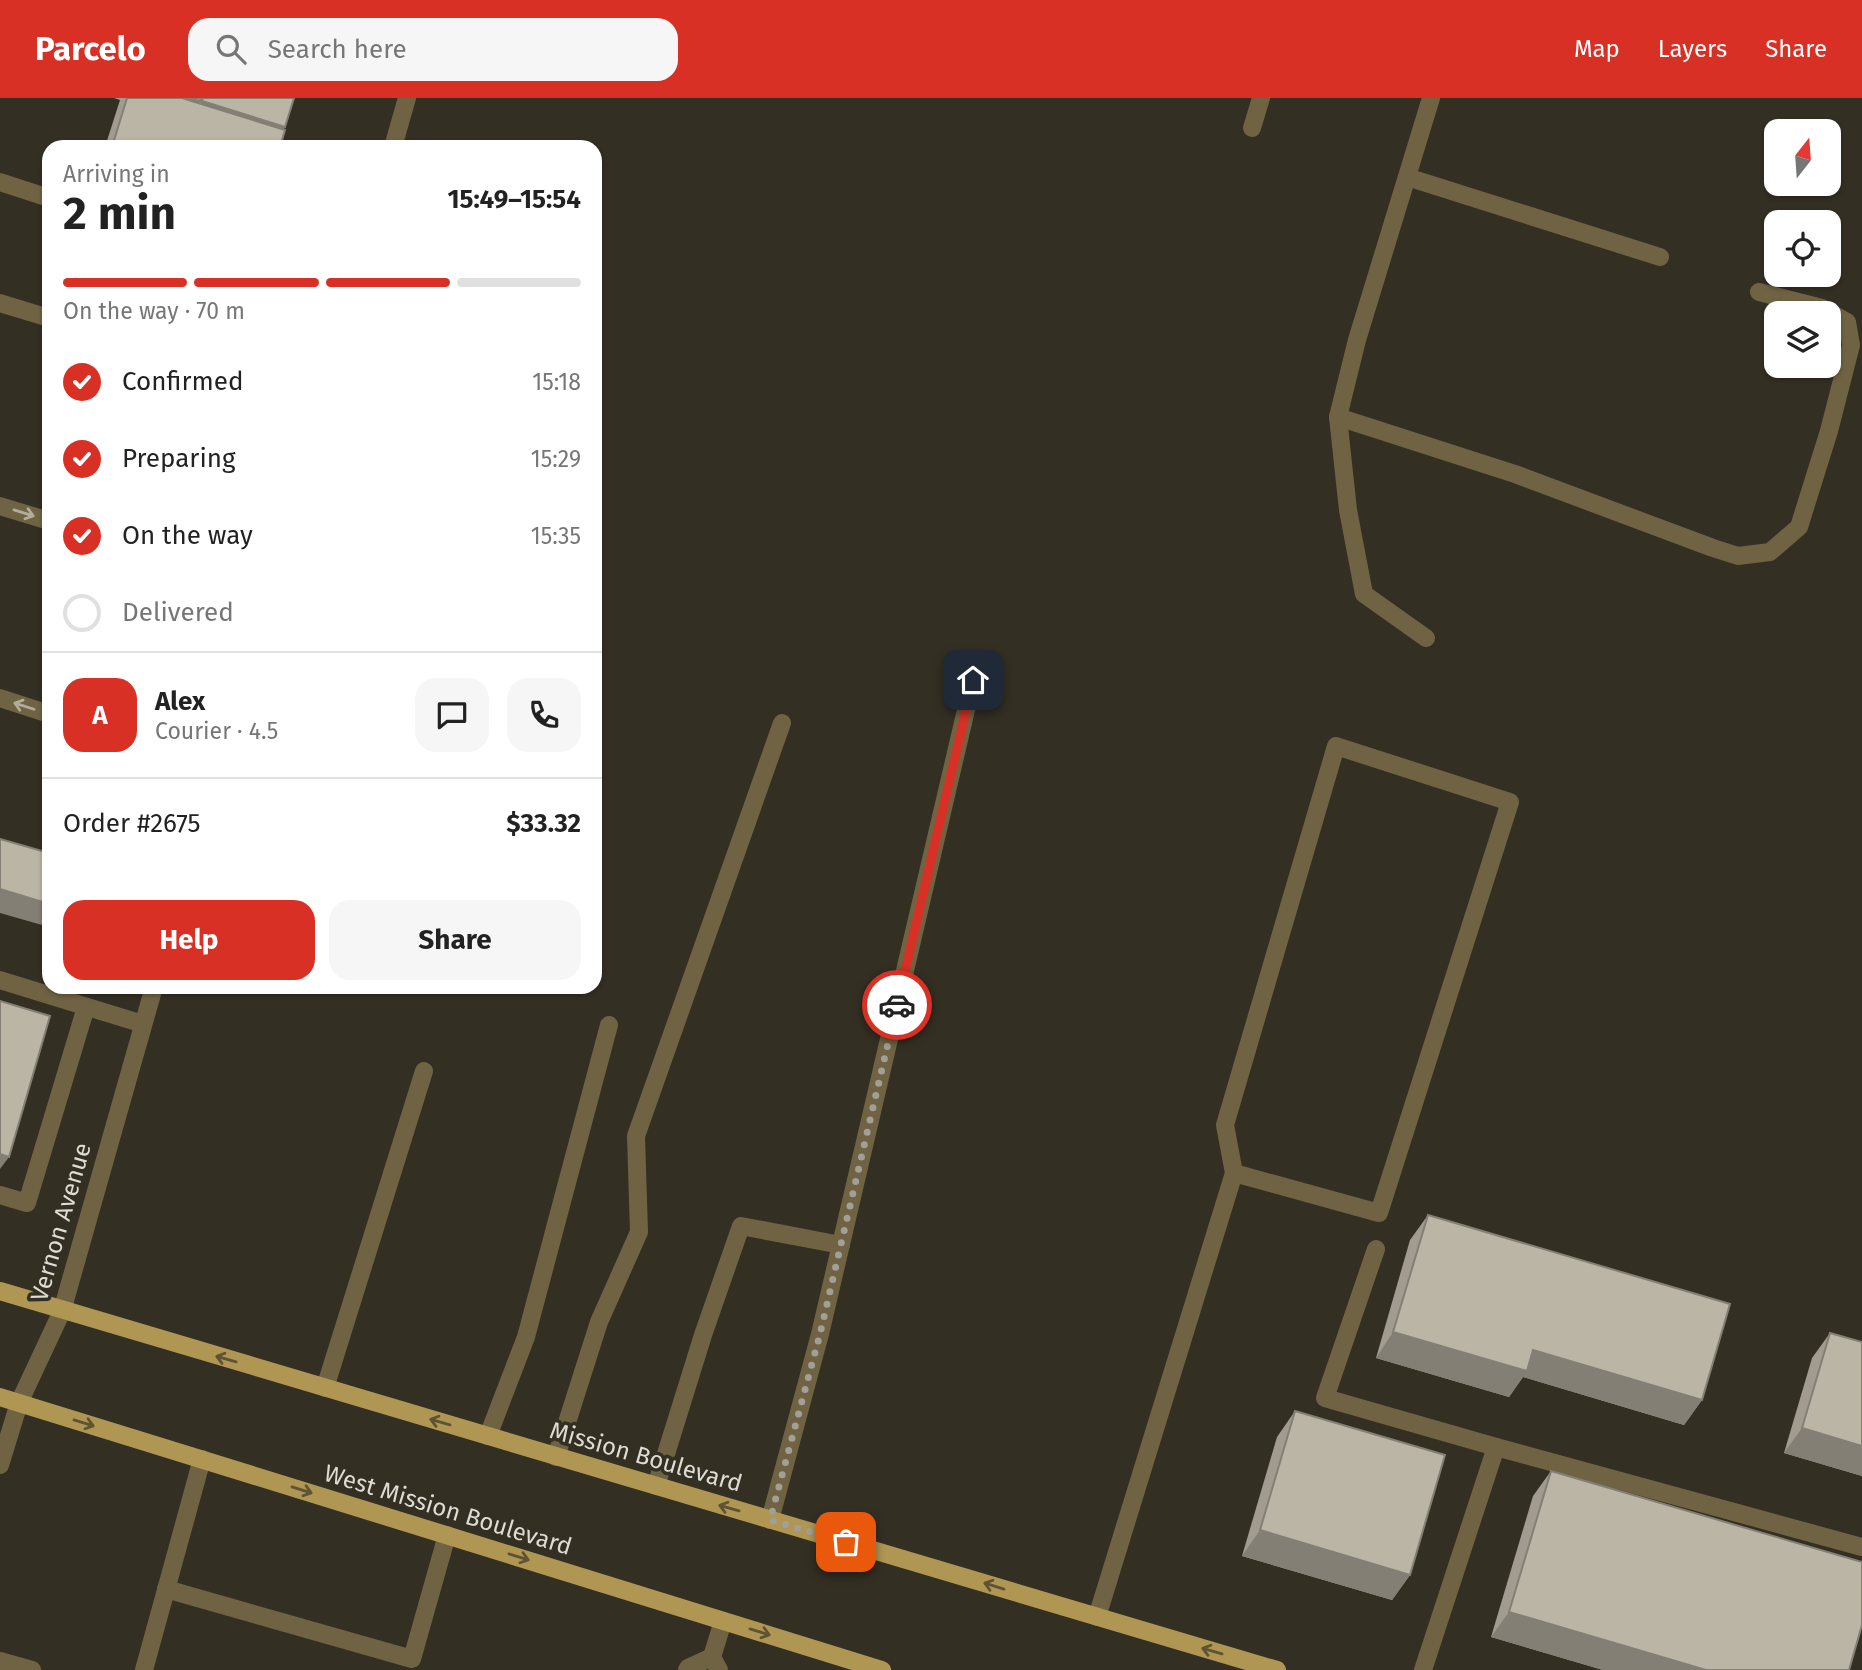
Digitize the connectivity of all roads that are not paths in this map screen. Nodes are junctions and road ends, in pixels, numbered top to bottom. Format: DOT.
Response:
graph roads {
  1 [pos="407,98"];
  2 [pos="1261,98"];
  3 [pos="1431,98"];
  4 [pos="1252,128"];
  5 [pos="395,140"];
  6 [pos="1407,177"];
  7 [pos="0,182"];
  8 [pos="42,196"];
  9 [pos="1660,257"];
  10 [pos="1759,292"];
  11 [pos="0,303"];
  12 [pos="42,316"];
  13 [pos="1338,417"];
  14 [pos="0,506"];
  15 [pos="42,519"];
  16 [pos="1426,638"];
  17 [pos="973,680"];
  18 [pos="0,698"];
  19 [pos="42,712"];
  20 [pos="782,723"];
  21 [pos="0,980"];
  22 [pos="42,993"];
  23 [pos="45,994"];
  24 [pos="152,994"];
  25 [pos="86,1007"];
  26 [pos="144,1024"];
  27 [pos="609,1025"];
  28 [pos="424,1071"];
  29 [pos="1234,1173"];
  30 [pos="0,1195"];
  31 [pos="841,1245"];
  32 [pos="1376,1249"];
  33 [pos="0,1292"];
  34 [pos="62,1311"];
  35 [pos="326,1388"];
  36 [pos="0,1397"];
  37 [pos="19,1403"];
  38 [pos="488,1436"];
  39 [pos="1496,1447"];
  40 [pos="556,1457"];
  41 [pos="202,1459"];
  42 [pos="0,1465"];
  43 [pos="656,1486"];
  44 [pos="770,1520"];
  45 [pos="447,1535"];
  46 [pos="1862,1547"];
  47 [pos="166,1589"];
  48 [pos="1097,1617"];
  49 [pos="723,1621"];
  50 [pos="0,1661"];
  51 [pos="715,1664"];
  52 [pos="410,1665"];
  53 [pos="32,1670"];
  54 [pos="144,1670"];
  55 [pos="687,1670"];
  56 [pos="882,1670"];
  57 [pos="1278,1670"];
  58 [pos="1423,1670"];
  1 -- 5 [label="street"];
  2 -- 4 [label="street"];
  3 -- 6 [label="street"];
  6 -- 9 [label="street"];
  6 -- 13 [label="street"];
  7 -- 8 [label="street"];
  10 -- 13 [label="street"];
  11 -- 12 [label="street"];
  13 -- 16 [label="street"];
  14 -- 15 [label="street, one-way"];
  17 -- 31 [label="street"];
  19 -- 18 [label="street, one-way"];
  20 -- 40 [label="street"];
  21 -- 22 [label="street"];
  23 -- 25 [label="street"];
  24 -- 26 [label="street, Vernon Avenue"];
  25 -- 26 [label="street"];
  25 -- 30 [label="street"];
  26 -- 34 [label="street, Vernon Avenue"];
  27 -- 38 [label="street"];
  28 -- 35 [label="street"];
  29 -- 29 [label="street"];
  29 -- 48 [label="street"];
  31 -- 43 [label="street"];
  31 -- 44 [label="street"];
  32 -- 39 [label="street"];
  33 -- 34 [label="main road, Mission Boulevard"];
  35 -- 34 [label="main road, Mission Boulevard, one-way"];
  34 -- 37 [label="street, Vernon Avenue"];
  38 -- 35 [label="main road, Mission Boulevard, one-way"];
  36 -- 37 [label="main road, West Mission Boulevard"];
  37 -- 41 [label="main road, West Mission Boulevard, one-way"];
  37 -- 42 [label="street, Vernon Avenue"];
  38 -- 40 [label="main road, Mission Boulevard"];
  39 -- 46 [label="street"];
  39 -- 58 [label="street"];
  40 -- 43 [label="main road, Mission Boulevard"];
  41 -- 45 [label="main road, West Mission Boulevard, one-way"];
  41 -- 47 [label="street"];
  44 -- 43 [label="main road, Mission Boulevard, one-way"];
  48 -- 44 [label="main road, Mission Boulevard, one-way"];
  45 -- 49 [label="main road, West Mission Boulevard, one-way"];
  45 -- 52 [label="street"];
  47 -- 52 [label="street"];
  47 -- 54 [label="street"];
  57 -- 48 [label="main road, Mission Boulevard, one-way"];
  49 -- 51 [label="street"];
  49 -- 56 [label="main road, West Mission Boulevard, one-way"];
  50 -- 53 [label="street"];
  51 -- 55 [label="street"];
}
